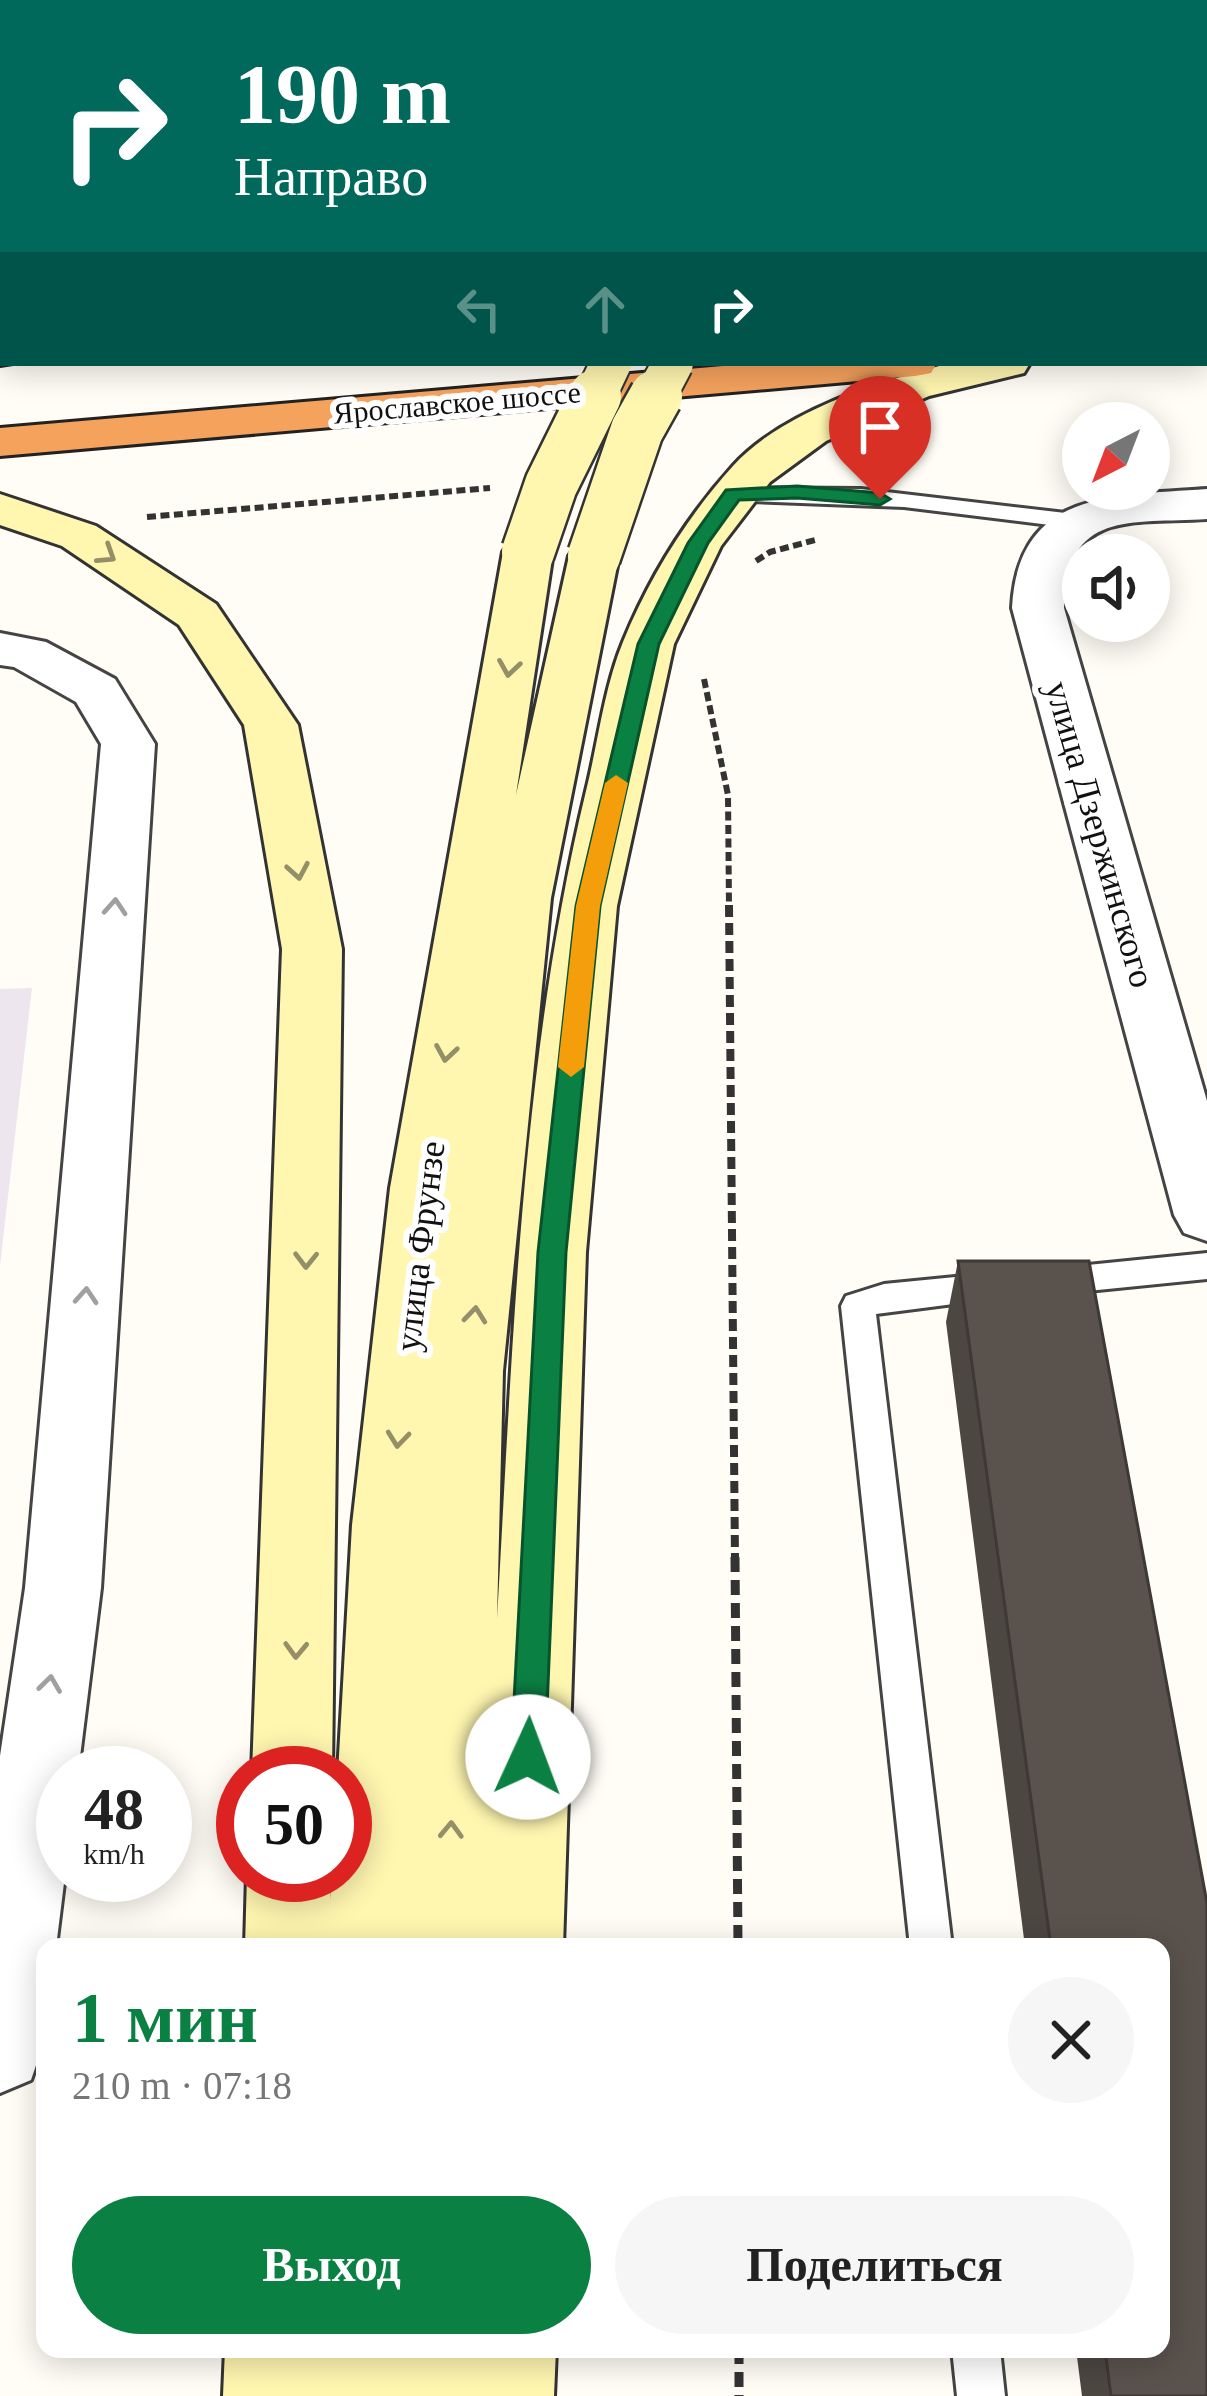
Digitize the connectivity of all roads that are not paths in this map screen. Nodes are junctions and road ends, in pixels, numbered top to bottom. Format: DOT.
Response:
graph roads {
  1 [pos="610,366"];
  2 [pos="671,366"];
  3 [pos="880,366"];
  4 [pos="996,366"];
  5 [pos="0,442"];
  6 [pos="733,495"];
  7 [pos="1207,504"];
  8 [pos="0,509"];
  9 [pos="1074,521"];
  10 [pos="0,649"];
  11 [pos="1207,1215"];
  12 [pos="1207,1266"];
  13 [pos="293,1746"];
  14 [pos="288,1902"];
  15 [pos="287,1938"];
  16 [pos="370,1938"];
  17 [pos="447,1938"];
  18 [pos="521,1938"];
  19 [pos="930,1938"];
  20 [pos="0,2050"];
  21 [pos="273,2358"];
  22 [pos="348,2358"];
  23 [pos="432,2358"];
  24 [pos="508,2358"];
  25 [pos="977,2358"];
  26 [pos="271,2396"];
  27 [pos="346,2396"];
  28 [pos="430,2396"];
  29 [pos="506,2396"];
  30 [pos="982,2396"];
  1 -- 16 [label="main road, улица Фрунзе, one-way, bridge"];
  17 -- 2 [label="main road, улица Фрунзе, one-way, bridge"];
  3 -- 5 [label="highway, Ярославское шоссе"];
  4 -- 6 [label="main road"];
  6 -- 9 [label="lane"];
  6 -- 18 [label="main road"];
  7 -- 9 [label="street"];
  8 -- 13 [label="main road, one-way"];
  9 -- 11 [label="street, улица Дзержинского"];
  20 -- 10 [label="street, one-way"];
  12 -- 19 [label="lane"];
  14 -- 15 [label="main road"];
  21 -- 26 [label="main road"];
  22 -- 27 [label="main road"];
  23 -- 28 [label="main road"];
  24 -- 29 [label="main road"];
  25 -- 30 [label="lane"];
}
